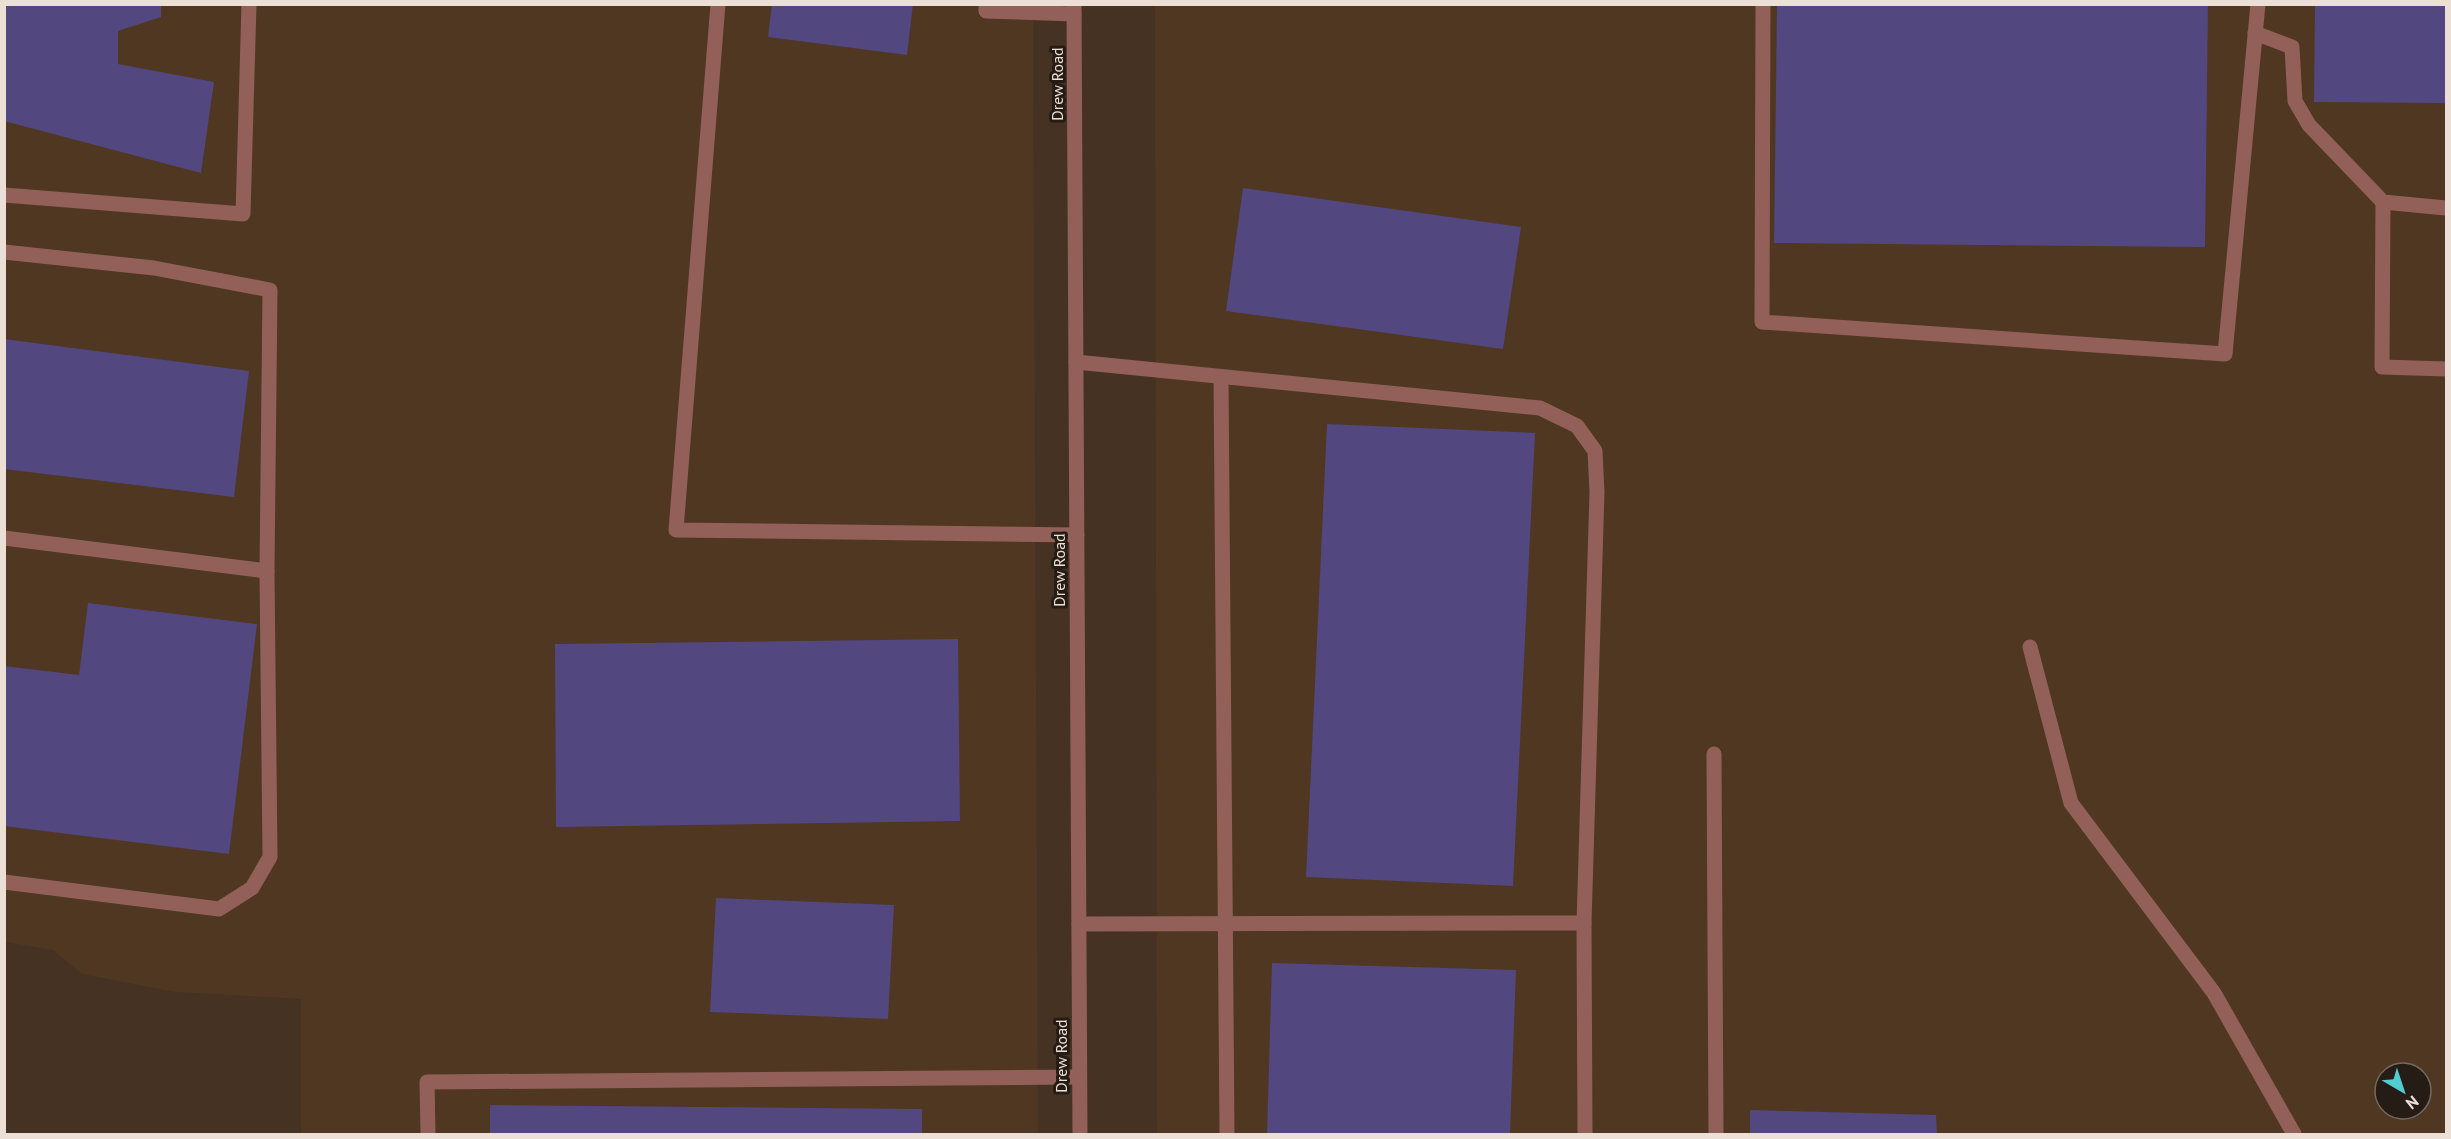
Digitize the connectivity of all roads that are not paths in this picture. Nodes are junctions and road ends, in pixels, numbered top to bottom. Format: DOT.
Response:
graph roads {
  1 [pos="249,4"];
  2 [pos="718,4"];
  3 [pos="986,4"];
  4 [pos="1763,4"];
  5 [pos="2258,4"];
  6 [pos="1074,9"];
  7 [pos="2256,33"];
  8 [pos="4,195"];
  9 [pos="2384,202"];
  10 [pos="2446,208"];
  11 [pos="4,252"];
  12 [pos="1076,362"];
  13 [pos="2446,369"];
  14 [pos="1221,377"];
  15 [pos="1077,535"];
  16 [pos="4,538"];
  17 [pos="267,571"];
  18 [pos="2030,647"];
  19 [pos="1714,754"];
  20 [pos="4,882"];
  21 [pos="1225,922"];
  22 [pos="1584,922"];
  23 [pos="1079,924"];
  24 [pos="1079,1077"];
  25 [pos="428,1134"];
  26 [pos="1080,1134"];
  27 [pos="1227,1134"];
  28 [pos="1585,1134"];
  29 [pos="1716,1134"];
  30 [pos="2294,1134"];
  1 -- 8 [label="street"];
  2 -- 15 [label="street"];
  3 -- 6 [label="street"];
  4 -- 7 [label="street"];
  5 -- 7 [label="street"];
  6 -- 12 [label="street, Drew Road"];
  7 -- 9 [label="street"];
  9 -- 10 [label="street"];
  9 -- 13 [label="street"];
  11 -- 17 [label="street"];
  12 -- 14 [label="street"];
  12 -- 15 [label="street, Drew Road"];
  14 -- 21 [label="street"];
  14 -- 22 [label="street"];
  15 -- 23 [label="street, Drew Road"];
  16 -- 17 [label="street"];
  17 -- 20 [label="street"];
  18 -- 30 [label="street"];
  19 -- 29 [label="street"];
  21 -- 22 [label="street"];
  21 -- 23 [label="street"];
  21 -- 27 [label="street"];
  22 -- 28 [label="street"];
  23 -- 24 [label="street, Drew Road"];
  24 -- 25 [label="street"];
  24 -- 26 [label="street, Drew Road"];
}
